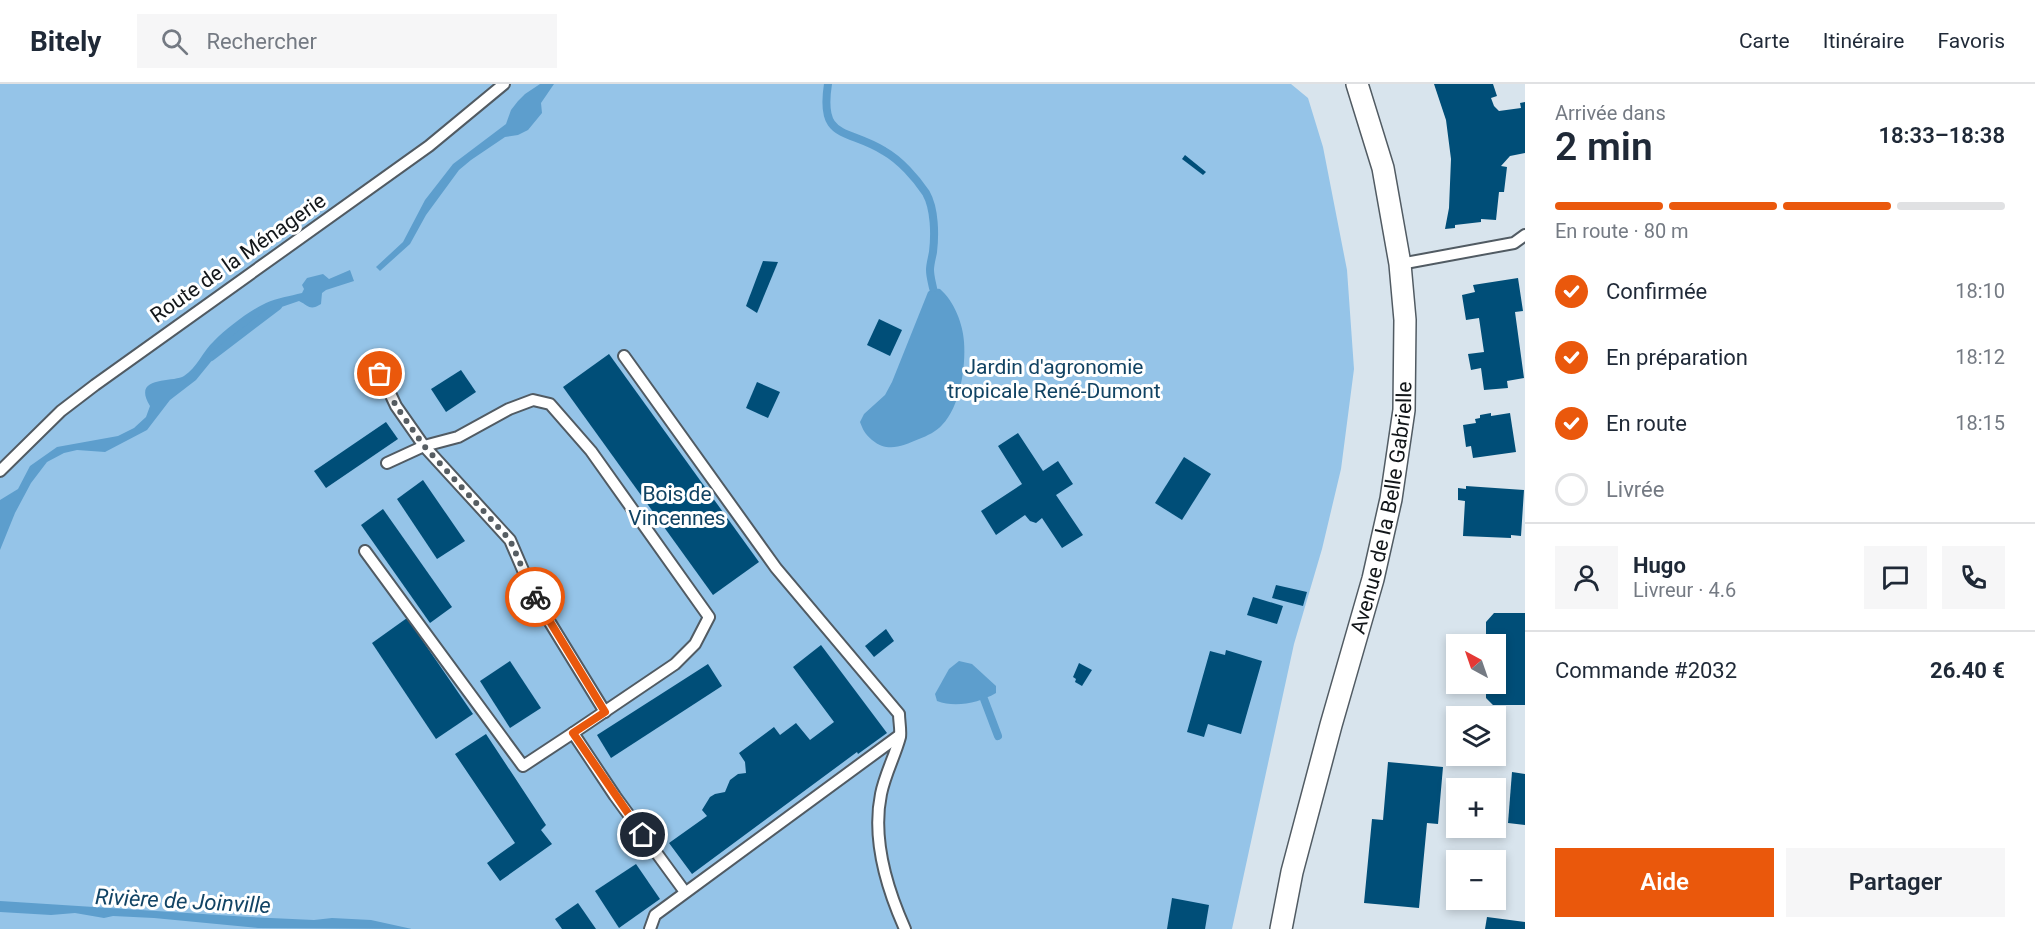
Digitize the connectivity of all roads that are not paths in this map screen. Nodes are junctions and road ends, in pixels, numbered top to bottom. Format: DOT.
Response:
graph roads {
  1 [pos="504,84"];
  2 [pos="1357,84"];
  3 [pos="1525,235"];
  4 [pos="1400,264"];
  5 [pos="624,356"];
  6 [pos="372,357"];
  7 [pos="424,446"];
  8 [pos="387,463"];
  9 [pos="0,471"];
  10 [pos="365,550"];
  11 [pos="605,712"];
  12 [pos="573,733"];
  13 [pos="900,735"];
  14 [pos="685,892"];
  15 [pos="650,929"];
  16 [pos="904,929"];
  17 [pos="1281,929"];
  1 -- 9 [label="lane, Route de la Ménagerie"];
  2 -- 4 [label="street, Avenue de la Belle Gabrielle"];
  3 -- 4 [label="lane"];
  4 -- 17 [label="street, Avenue de la Belle Gabrielle"];
  5 -- 13 [label="lane"];
  6 -- 7 [label="lane"];
  7 -- 8 [label="lane"];
  7 -- 11 [label="lane"];
  7 -- 11 [label="lane"];
  10 -- 12 [label="lane"];
  11 -- 12 [label="lane"];
  12 -- 14 [label="lane"];
  13 -- 14 [label="lane"];
  13 -- 16 [label="lane"];
  14 -- 15 [label="lane"];
}
